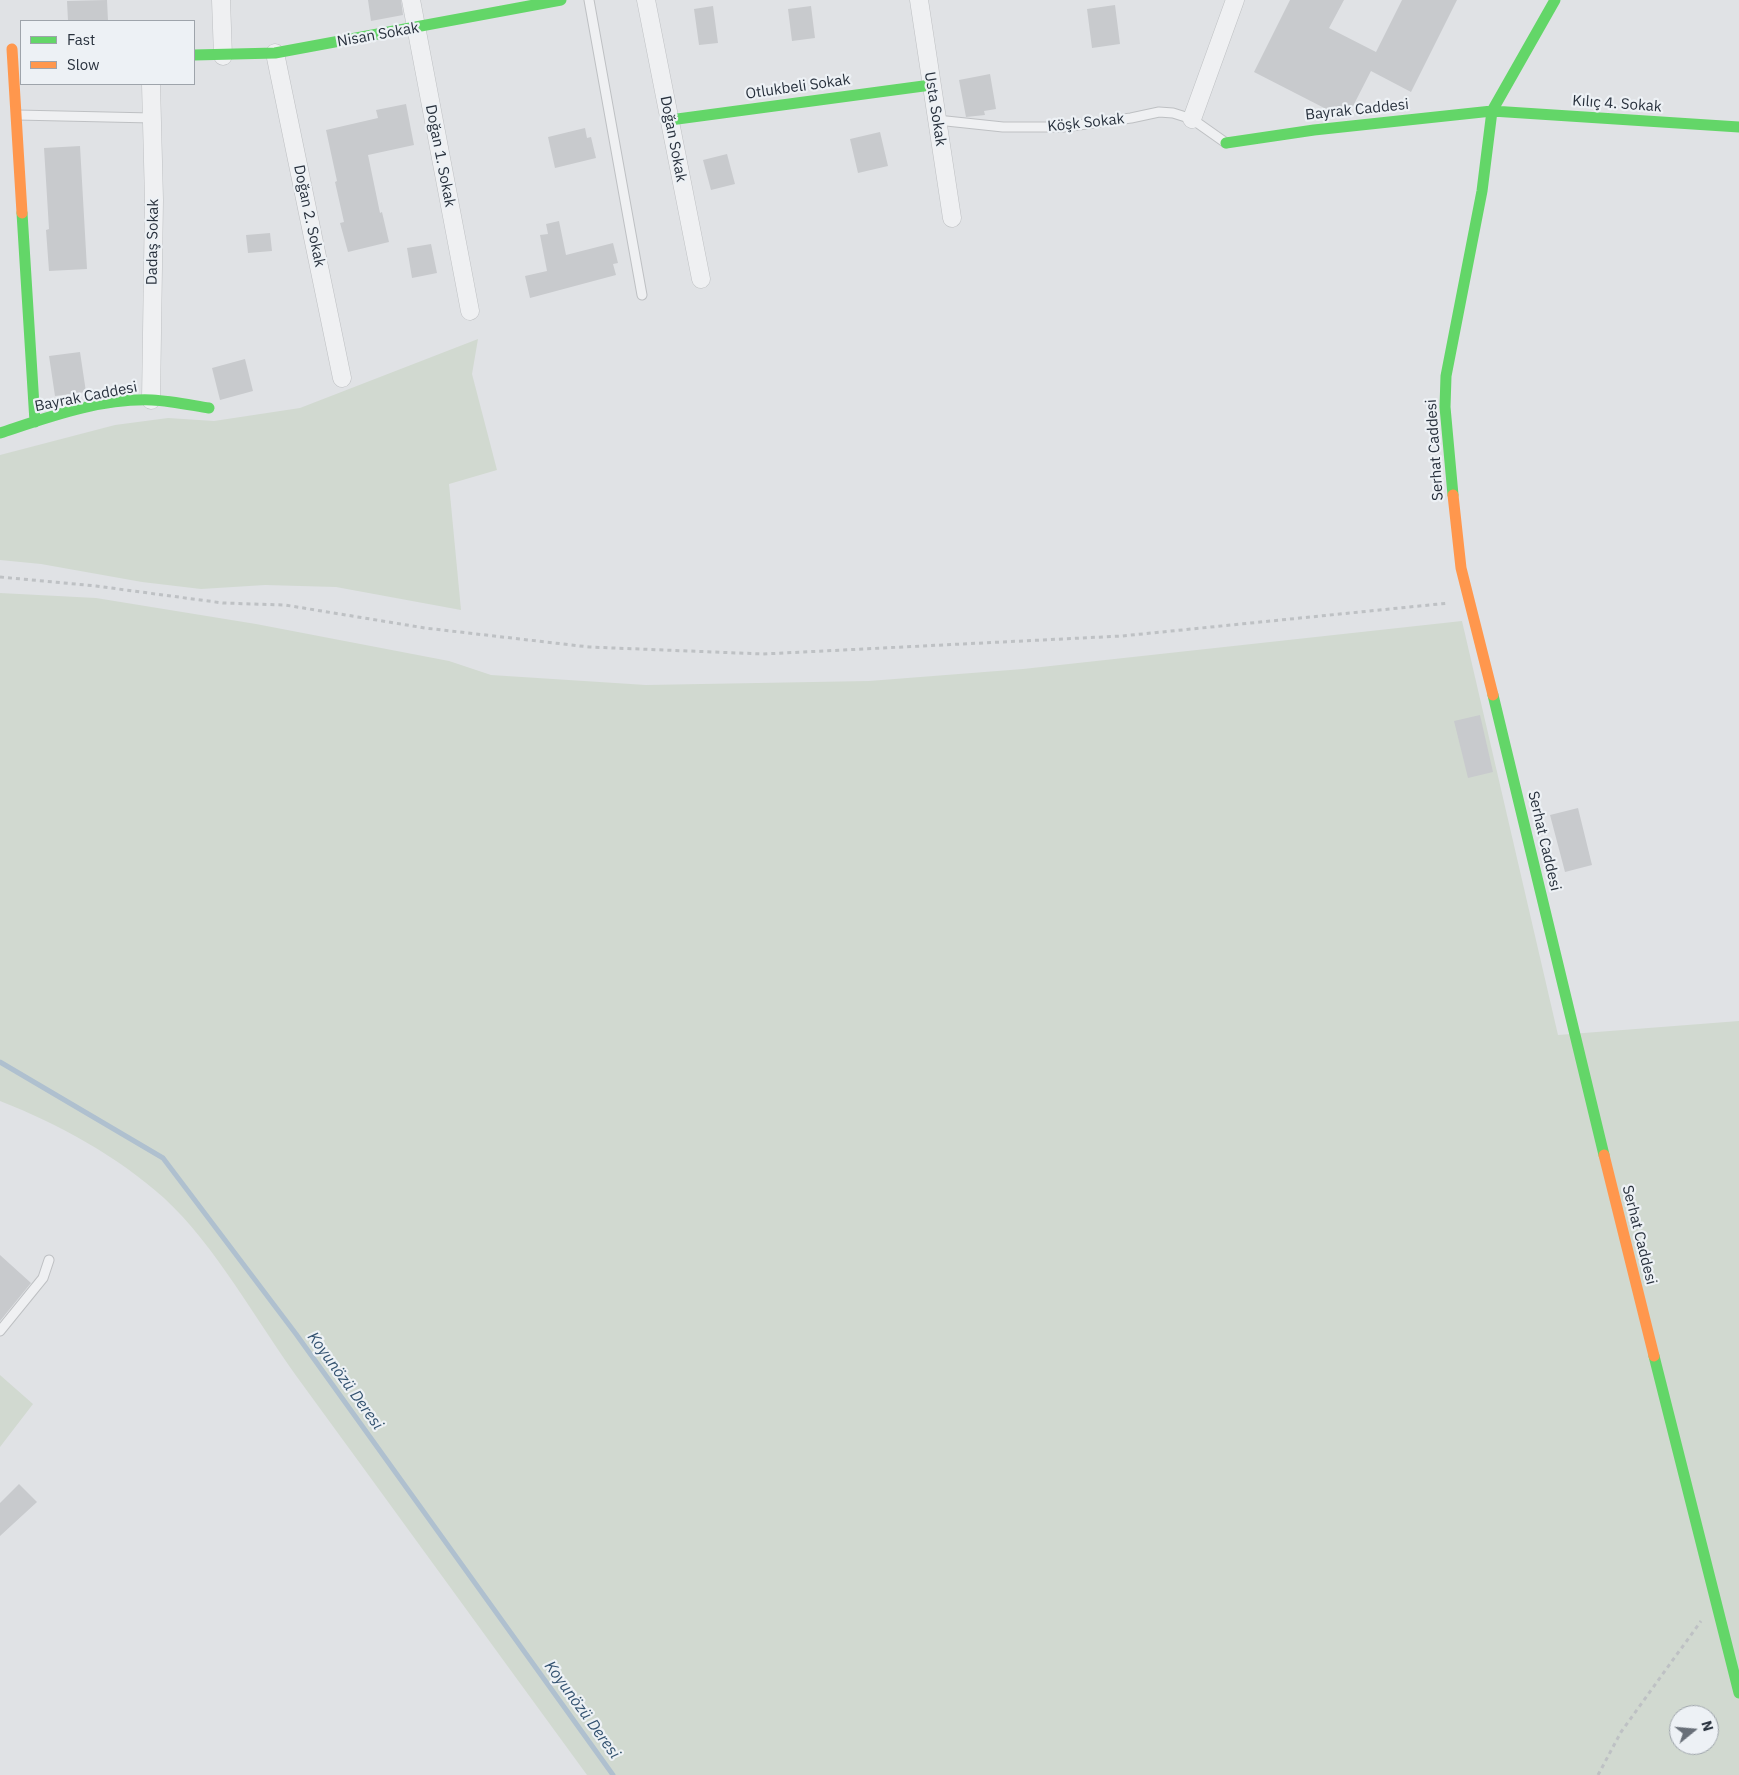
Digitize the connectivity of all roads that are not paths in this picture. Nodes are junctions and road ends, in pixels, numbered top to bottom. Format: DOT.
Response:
graph roads {
  1 [pos="221,0"];
  2 [pos="411,0"];
  3 [pos="561,0"];
  4 [pos="589,0"];
  5 [pos="646,0"];
  6 [pos="919,0"];
  7 [pos="1235,0"];
  8 [pos="1555,0"];
  9 [pos="415,28"];
  10 [pos="11,49"];
  11 [pos="275,53"];
  12 [pos="195,55"];
  13 [pos="223,56"];
  14 [pos="151,85"];
  15 [pos="931,85"];
  16 [pos="1492,111"];
  17 [pos="16,114"];
  18 [pos="152,118"];
  19 [pos="670,120"];
  20 [pos="937,120"];
  21 [pos="1192,120"];
  22 [pos="1739,126"];
  23 [pos="1226,143"];
  24 [pos="952,218"];
  25 [pos="701,279"];
  26 [pos="642,295"];
  27 [pos="470,311"];
  28 [pos="342,378"];
  29 [pos="151,400"];
  30 [pos="209,408"];
  31 [pos="35,422"];
  32 [pos="0,433"];
  33 [pos="49,1260"];
  34 [pos="0,1332"];
  35 [pos="1739,1693"];
  1 -- 13 [label="street"];
  2 -- 9 [label="street, Doğan 1. Sokak"];
  3 -- 9 [label="street, Nisan Sokak"];
  4 -- 26 [label="lane"];
  5 -- 19 [label="street, Doğan Sokak"];
  6 -- 15 [label="street, Usta Sokak"];
  7 -- 21 [label="street"];
  8 -- 16 [label="street, Serhat Caddesi"];
  9 -- 11 [label="street, Nisan Sokak"];
  9 -- 27 [label="street, Doğan 1. Sokak"];
  10 -- 17 [label="street"];
  11 -- 13 [label="street, Nisan Sokak"];
  11 -- 28 [label="street, Doğan 2. Sokak"];
  12 -- 13 [label="street, Nisan Sokak"];
  14 -- 18 [label="street, Dadaş Sokak"];
  15 -- 19 [label="street, Otlukbeli Sokak"];
  15 -- 20 [label="street, Usta Sokak"];
  16 -- 22 [label="street, Kılıç 4. Sokak"];
  16 -- 23 [label="street, Bayrak Caddesi"];
  16 -- 35 [label="street, Serhat Caddesi"];
  17 -- 18 [label="lane"];
  17 -- 31 [label="street"];
  18 -- 29 [label="street, Dadaş Sokak"];
  19 -- 25 [label="street, Doğan Sokak"];
  20 -- 21 [label="lane, Köşk Sokak"];
  20 -- 24 [label="street, Usta Sokak"];
  21 -- 23 [label="lane, Köşk Sokak"];
  29 -- 30 [label="street, Bayrak Caddesi"];
  29 -- 31 [label="street, Bayrak Caddesi"];
  31 -- 32 [label="street, Bayrak Caddesi"];
  33 -- 34 [label="lane"];
}
